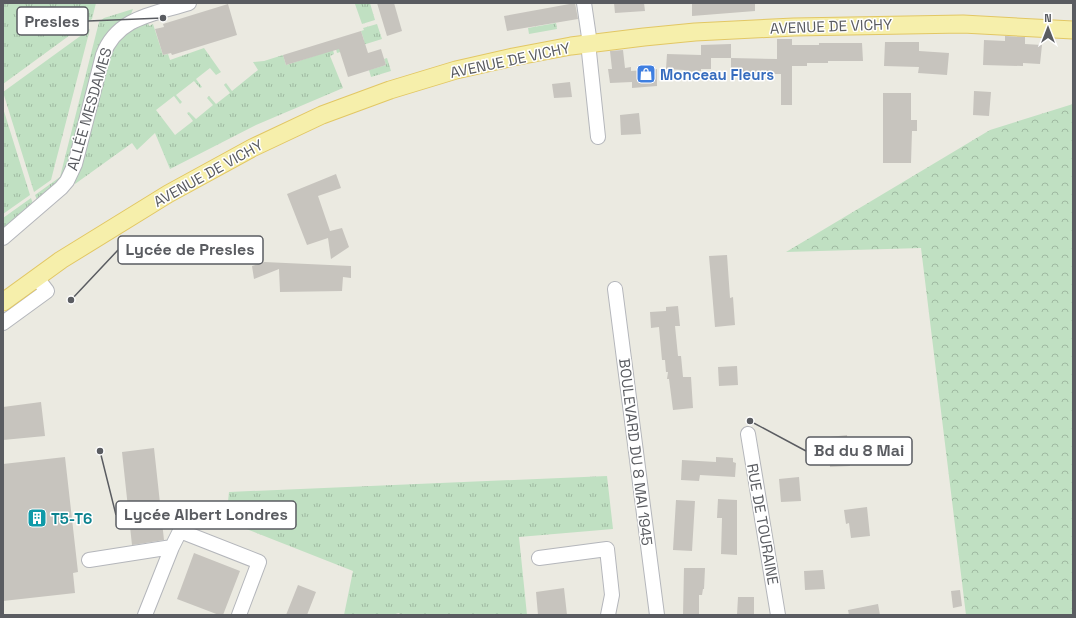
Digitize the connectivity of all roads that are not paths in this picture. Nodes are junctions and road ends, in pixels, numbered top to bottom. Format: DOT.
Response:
graph roads {
  1 [pos="189,3"];
  2 [pos="584,3"];
  3 [pos="1073,30"];
  4 [pos="590,44"];
  5 [pos="598,136"];
  6 [pos="3,238"];
  7 [pos="37,278"];
  8 [pos="615,289"];
  9 [pos="3,302"];
  10 [pos="3,323"];
  11 [pos="748,434"];
  12 [pos="172,547"];
  13 [pos="539,558"];
  14 [pos="89,560"];
  15 [pos="145,615"];
  16 [pos="239,615"];
  17 [pos="608,615"];
  18 [pos="657,615"];
  19 [pos="778,615"];
  1 -- 6 [label="street, ALLÉE MESDAMES"];
  2 -- 4 [label="street"];
  3 -- 4 [label="main road, AVENUE DE VICHY"];
  4 -- 5 [label="street"];
  4 -- 7 [label="main road, AVENUE DE VICHY"];
  7 -- 9 [label="main road, AVENUE DE VICHY"];
  7 -- 10 [label="street"];
  8 -- 18 [label="street, BOULEVARD DU 8 MAI 1945"];
  11 -- 19 [label="street, RUE DE TOURAINE"];
  12 -- 14 [label="street"];
  12 -- 15 [label="street"];
  12 -- 16 [label="street"];
  13 -- 17 [label="street"];
}
